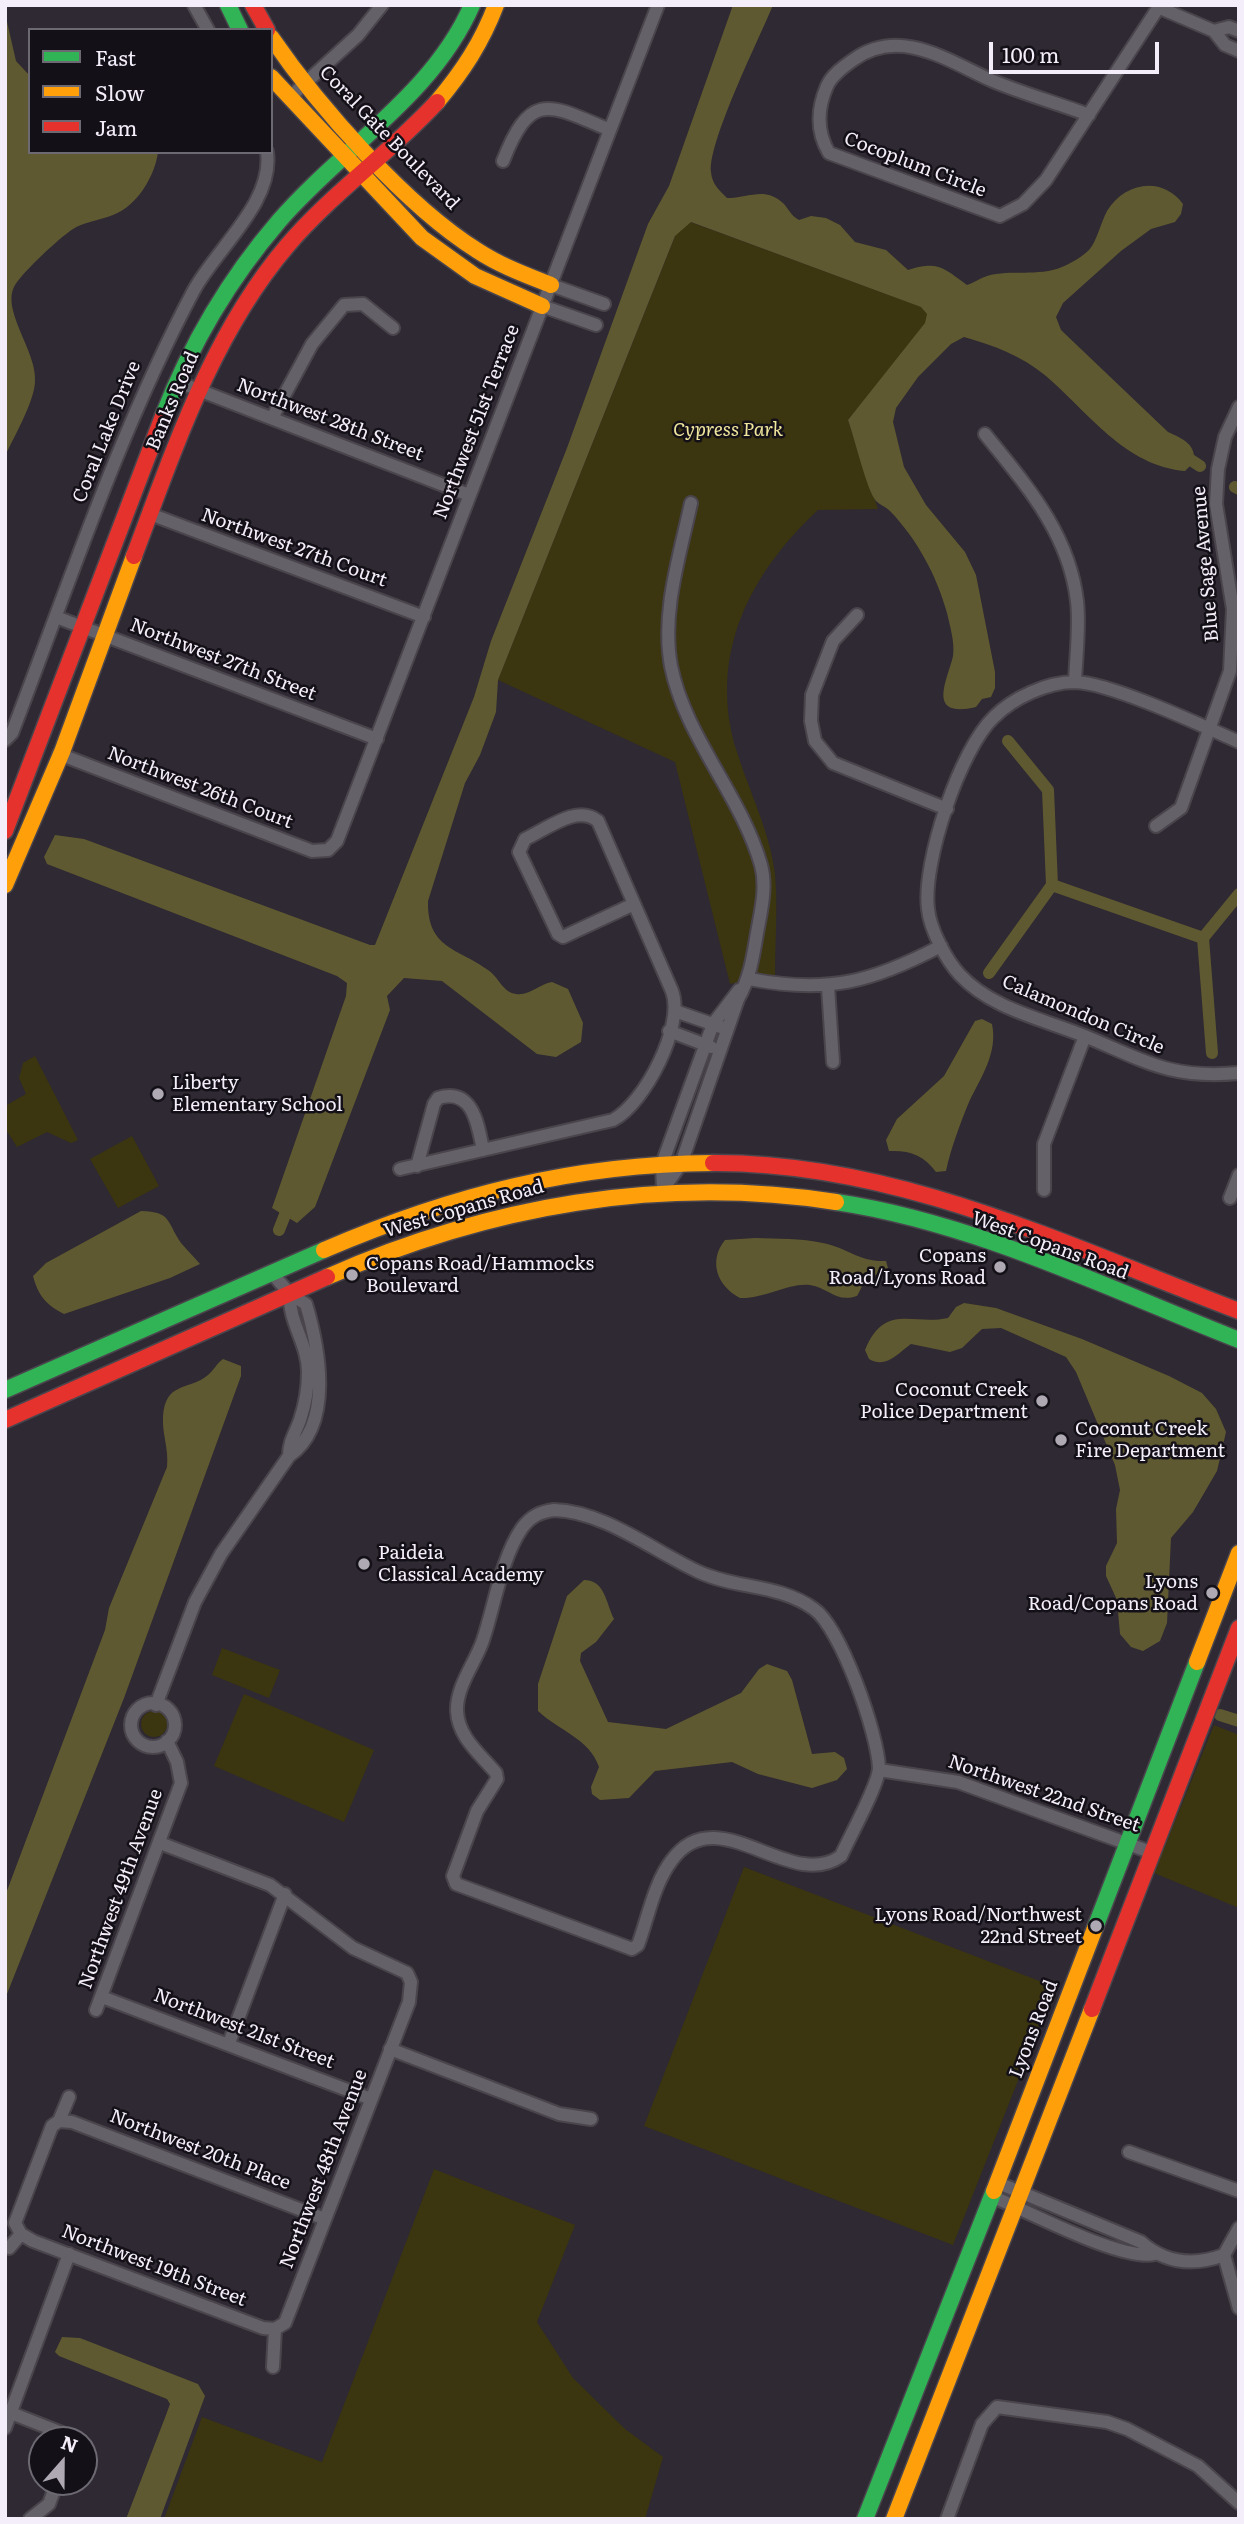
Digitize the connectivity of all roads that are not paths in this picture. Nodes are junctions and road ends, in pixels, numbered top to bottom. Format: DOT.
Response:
graph roads {
  1 [pos="194,5"];
  2 [pos="228,5"];
  3 [pos="253,5"];
  4 [pos="382,5"];
  5 [pos="472,5"];
  6 [pos="496,5"];
  7 [pos="654,6"];
  8 [pos="1160,6"];
  9 [pos="207,28"];
  10 [pos="239,28"];
  11 [pos="266,28"];
  12 [pos="1239,30"];
  13 [pos="1214,31"];
  14 [pos="273,40"];
  15 [pos="1239,51"];
  16 [pos="273,79"];
  17 [pos="307,83"];
  18 [pos="289,98"];
  19 [pos="1089,115"];
  20 [pos="610,130"];
  21 [pos="361,142"];
  22 [pos="267,154"];
  23 [pos="344,158"];
  24 [pos="376,159"];
  25 [pos="503,161"];
  26 [pos="359,174"];
  27 [pos="551,285"];
  28 [pos="604,304"];
  29 [pos="542,306"];
  30 [pos="596,325"];
  31 [pos="393,328"];
  32 [pos="178,382"];
  33 [pos="199,390"];
  34 [pos="1239,407"];
  35 [pos="272,418"];
  36 [pos="985,434"];
  37 [pos="469,495"];
  38 [pos="691,503"];
  39 [pos="150,514"];
  40 [pos="857,615"];
  41 [pos="56,617"];
  42 [pos="424,617"];
  43 [pos="1236,622"];
  44 [pos="83,627"];
  45 [pos="105,635"];
  46 [pos="1075,682"];
  47 [pos="1209,729"];
  48 [pos="377,739"];
  49 [pos="5,740"];
  50 [pos="1239,742"];
  51 [pos="59,754"];
  52 [pos="947,809"];
  53 [pos="1156,827"];
  54 [pos="5,831"];
  55 [pos="328,849"];
  56 [pos="5,885"];
  57 [pos="634,904"];
  58 [pos="942,946"];
  59 [pos="749,979"];
  60 [pos="828,987"];
  61 [pos="675,1011"];
  62 [pos="713,1024"];
  63 [pos="728,1030"];
  64 [pos="669,1031"];
  65 [pos="1085,1036"];
  66 [pos="706,1045"];
  67 [pos="720,1051"];
  68 [pos="833,1062"];
  69 [pos="1239,1073"];
  70 [pos="483,1150"];
  71 [pos="662,1164"];
  72 [pos="681,1164"];
  73 [pos="417,1166"];
  74 [pos="400,1170"];
  75 [pos="1239,1175"];
  76 [pos="663,1189"];
  77 [pos="1044,1190"];
  78 [pos="1230,1198"];
  79 [pos="271,1272"];
  80 [pos="290,1294"];
  81 [pos="1239,1311"];
  82 [pos="1239,1340"];
  83 [pos="5,1390"];
  84 [pos="5,1420"];
  85 [pos="1239,1553"];
  86 [pos="1239,1628"];
  87 [pos="156,1704"];
  88 [pos="167,1741"];
  89 [pos="879,1770"];
  90 [pos="160,1843"];
  91 [pos="1129,1843"];
  92 [pos="1153,1853"];
  93 [pos="285,1894"];
  94 [pos="102,1997"];
  95 [pos="96,2010"];
  96 [pos="229,2043"];
  97 [pos="390,2049"];
  98 [pos="69,2097"];
  99 [pos="371,2099"];
  100 [pos="591,2119"];
  101 [pos="59,2121"];
  102 [pos="1129,2152"];
  103 [pos="994,2189"];
  104 [pos="1239,2190"];
  105 [pos="1018,2199"];
  106 [pos="325,2219"];
  107 [pos="1239,2228"];
  108 [pos="21,2234"];
  109 [pos="9,2248"];
  110 [pos="69,2254"];
  111 [pos="1224,2255"];
  112 [pos="1239,2308"];
  113 [pos="275,2329"];
  114 [pos="273,2367"];
  115 [pos="8,2412"];
  116 [pos="44,2426"];
  117 [pos="5,2428"];
  118 [pos="51,2496"];
  119 [pos="1239,2503"];
  120 [pos="30,2519"];
  121 [pos="865,2519"];
  122 [pos="894,2519"];
  123 [pos="947,2519"];
  1 -- 9 [label="street"];
  2 -- 10 [label="main road"];
  3 -- 11 [label="main road"];
  4 -- 17 [label="street"];
  5 -- 21 [label="main road, Banks Road"];
  6 -- 24 [label="main road, Banks Road"];
  7 -- 20 [label="street, Northwest 51st Terrace"];
  8 -- 13 [label="street, Cocoplum Circle"];
  8 -- 19 [label="street, Cocoplum Circle"];
  12 -- 13 [label="street, Cocoplum Circle"];
  13 -- 15 [label="street, Cocoplum Circle"];
  14 -- 17 [label="main road, Coral Gate Boulevard"];
  16 -- 18 [label="main road"];
  17 -- 18 [label="street"];
  17 -- 21 [label="main road, Coral Gate Boulevard"];
  18 -- 23 [label="main road"];
  19 -- 19 [label="street, Cocoplum Circle"];
  20 -- 25 [label="street"];
  20 -- 27 [label="street, Northwest 51st Terrace"];
  21 -- 23 [label="main road, Banks Road"];
  21 -- 24 [label="main road, Coral Gate Boulevard"];
  22 -- 41 [label="street, Coral Lake Drive"];
  23 -- 26 [label="main road"];
  23 -- 32 [label="main road, Banks Road"];
  24 -- 26 [label="main road, Banks Road"];
  24 -- 27 [label="main road, Coral Gate Boulevard"];
  26 -- 29 [label="main road"];
  26 -- 33 [label="main road, Banks Road"];
  27 -- 28 [label="street, Coral Gate Boulevard"];
  27 -- 29 [label="street, Northwest 51st Terrace"];
  29 -- 30 [label="street"];
  29 -- 37 [label="street, Northwest 51st Terrace"];
  31 -- 35 [label="street"];
  32 -- 33 [label="street, Northwest 28th Street"];
  32 -- 44 [label="main road, Banks Road"];
  33 -- 35 [label="street, Northwest 28th Street"];
  33 -- 39 [label="main road, Banks Road"];
  34 -- 43 [label="street, Blue Sage Avenue"];
  35 -- 37 [label="street, Northwest 28th Street"];
  36 -- 46 [label="street"];
  37 -- 42 [label="street, Northwest 51st Terrace"];
  38 -- 59 [label="street"];
  39 -- 42 [label="street, Northwest 27th Court"];
  39 -- 45 [label="main road, Banks Road"];
  40 -- 52 [label="street"];
  41 -- 44 [label="street, Northwest 27th Street"];
  41 -- 49 [label="street, Coral Lake Drive"];
  42 -- 48 [label="street, Northwest 51st Terrace"];
  43 -- 47 [label="street, Blue Sage Avenue"];
  44 -- 45 [label="street, Northwest 27th Street"];
  44 -- 54 [label="main road, Banks Road"];
  45 -- 48 [label="street, Northwest 27th Street"];
  45 -- 51 [label="main road, Banks Road"];
  46 -- 47 [label="street, Calamondon Circle"];
  46 -- 52 [label="street, Calamondon Circle"];
  47 -- 50 [label="street, Calamondon Circle"];
  47 -- 53 [label="street, Blue Sage Avenue"];
  48 -- 55 [label="street, Northwest 51st Terrace"];
  51 -- 55 [label="street, Northwest 26th Court"];
  51 -- 56 [label="main road, Banks Road"];
  52 -- 58 [label="street, Calamondon Circle"];
  57 -- 57 [label="street"];
  57 -- 61 [label="street"];
  58 -- 60 [label="street"];
  58 -- 65 [label="street, Calamondon Circle"];
  59 -- 60 [label="street"];
  59 -- 62 [label="street"];
  59 -- 63 [label="street"];
  60 -- 68 [label="street"];
  61 -- 62 [label="street"];
  61 -- 64 [label="street"];
  62 -- 63 [label="street"];
  62 -- 66 [label="street"];
  63 -- 67 [label="street"];
  64 -- 66 [label="street"];
  64 -- 70 [label="street"];
  65 -- 69 [label="street, Calamondon Circle"];
  65 -- 77 [label="street"];
  66 -- 67 [label="street"];
  66 -- 71 [label="street"];
  67 -- 72 [label="street"];
  70 -- 73 [label="street"];
  70 -- 73 [label="street"];
  71 -- 72 [label="main road, West Copans Road"];
  71 -- 76 [label="street"];
  71 -- 79 [label="main road, West Copans Road"];
  72 -- 76 [label="street"];
  72 -- 81 [label="main road, West Copans Road"];
  73 -- 74 [label="street"];
  75 -- 78 [label="street"];
  76 -- 80 [label="main road, West Copans Road"];
  76 -- 82 [label="main road, West Copans Road"];
  79 -- 80 [label="street"];
  79 -- 83 [label="main road, West Copans Road"];
  80 -- 84 [label="main road, West Copans Road"];
  80 -- 87 [label="street"];
  85 -- 91 [label="main road, Lyons Road"];
  86 -- 92 [label="main road"];
  87 -- 88 [label="street"];
  87 -- 88 [label="street"];
  88 -- 90 [label="street, Northwest 49th Avenue"];
  89 -- 89 [label="street"];
  89 -- 91 [label="street, Northwest 22nd Street"];
  90 -- 93 [label="street"];
  90 -- 94 [label="street, Northwest 49th Avenue"];
  91 -- 92 [label="street, Northwest 22nd Street"];
  91 -- 103 [label="main road, Lyons Road"];
  92 -- 105 [label="main road"];
  93 -- 96 [label="street"];
  93 -- 97 [label="street, Northwest 48th Avenue"];
  94 -- 95 [label="street, Northwest 49th Avenue"];
  94 -- 96 [label="street, Northwest 21st Street"];
  96 -- 99 [label="street, Northwest 21st Street"];
  97 -- 99 [label="street, Northwest 48th Avenue"];
  97 -- 100 [label="street"];
  98 -- 101 [label="street"];
  99 -- 106 [label="street, Northwest 48th Avenue"];
  101 -- 106 [label="street, Northwest 20th Place"];
  101 -- 108 [label="street"];
  102 -- 104 [label="street"];
  103 -- 105 [label="street"];
  103 -- 121 [label="main road, Lyons Road"];
  105 -- 111 [label="street"];
  105 -- 122 [label="main road"];
  106 -- 113 [label="street, Northwest 48th Avenue"];
  107 -- 111 [label="street"];
  108 -- 109 [label="street"];
  108 -- 110 [label="street, Northwest 19th Street"];
  110 -- 113 [label="street, Northwest 19th Street"];
  110 -- 115 [label="street"];
  111 -- 112 [label="street"];
  113 -- 114 [label="street"];
  115 -- 116 [label="street"];
  115 -- 117 [label="street"];
  118 -- 120 [label="street"];
  119 -- 123 [label="street"];
}
